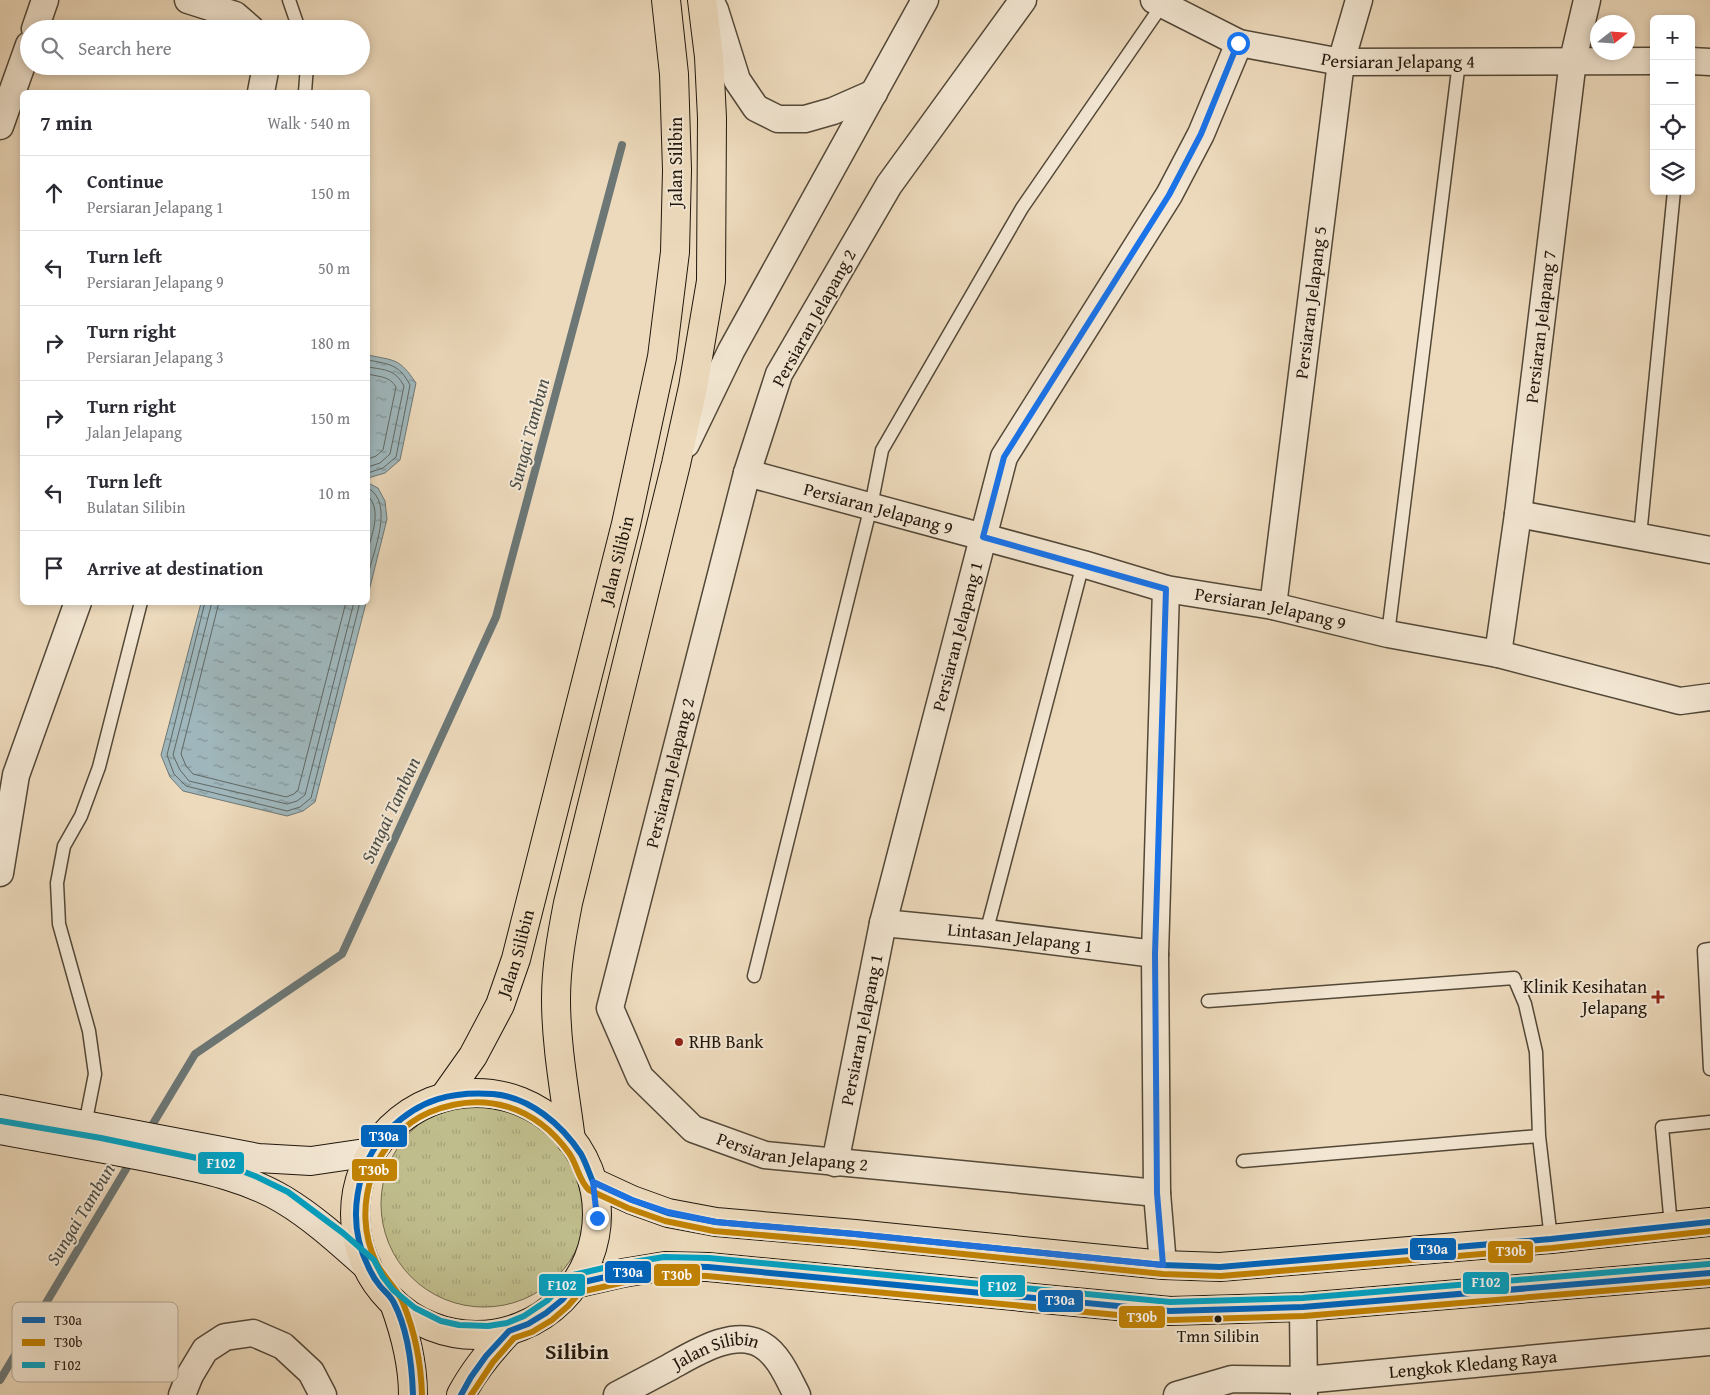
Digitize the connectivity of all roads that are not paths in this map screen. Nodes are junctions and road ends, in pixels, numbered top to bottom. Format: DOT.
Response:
graph roads {
  1 [pos="45,0"];
  2 [pos="188,0"];
  3 [pos="289,0"];
  4 [pos="666,0"];
  5 [pos="702,0"];
  6 [pos="710,0"];
  7 [pos="924,0"];
  8 [pos="1024,0"];
  9 [pos="1359,0"];
  10 [pos="1587,0"];
  11 [pos="1158,2"];
  12 [pos="38,20"];
  13 [pos="241,20"];
  14 [pos="295,20"];
  15 [pos="1238,43"];
  16 [pos="1573,60"];
  17 [pos="1650,61"];
  18 [pos="1695,61"];
  19 [pos="1341,62"];
  20 [pos="1460,62"];
  21 [pos="1710,62"];
  22 [pos="20,70"];
  23 [pos="264,75"];
  24 [pos="306,75"];
  25 [pos="261,90"];
  26 [pos="305,90"];
  27 [pos="874,93"];
  28 [pos="0,126"];
  29 [pos="1674,195"];
  30 [pos="676,464"];
  31 [pos="747,473"];
  32 [pos="871,506"];
  33 [pos="1518,514"];
  34 [pos="1640,536"];
  35 [pos="983,537"];
  36 [pos="1710,550"];
  37 [pos="1083,564"];
  38 [pos="1166,589"];
  39 [pos="77,605"];
  40 [pos="140,605"];
  41 [pos="1274,606"];
  42 [pos="1388,634"];
  43 [pos="1498,654"];
  44 [pos="1710,697"];
  45 [pos="8,773"];
  46 [pos="0,873"];
  47 [pos="884,923"];
  48 [pos="986,933"];
  49 [pos="1710,949"];
  50 [pos="1155,954"];
  51 [pos="754,976"];
  52 [pos="1208,1001"];
  53 [pos="1710,1069"];
  54 [pos="444,1097"];
  55 [pos="0,1109"];
  56 [pos="1710,1122"];
  57 [pos="0,1130"];
  58 [pos="95,1133"];
  59 [pos="1539,1136"];
  60 [pos="572,1140"];
  61 [pos="372,1152"];
  62 [pos="1244,1161"];
  63 [pos="222,1162"];
  64 [pos="835,1163"];
  65 [pos="593,1182"];
  66 [pos="1157,1193"];
  67 [pos="1710,1222"];
  68 [pos="1671,1226"];
  69 [pos="1551,1239"];
  70 [pos="1163,1265"];
  71 [pos="367,1266"];
  72 [pos="1710,1273"];
  73 [pos="575,1284"];
  74 [pos="394,1302"];
  75 [pos="1303,1307"];
  76 [pos="509,1331"];
  77 [pos="1710,1342"];
  78 [pos="1304,1388"];
  79 [pos="182,1395"];
  80 [pos="323,1395"];
  81 [pos="413,1395"];
  82 [pos="461,1395"];
  83 [pos="617,1395"];
  84 [pos="797,1395"];
  85 [pos="1177,1395"];
  1 -- 12 [label="street"];
  2 -- 13 [label="street"];
  3 -- 14 [label="lane"];
  4 -- 54 [label="main road, Jalan Silibin"];
  5 -- 30 [label="main road, Jalan Silibin"];
  6 -- 27 [label="street"];
  7 -- 27 [label="street, Jalan Silibin"];
  8 -- 31 [label="street, Persiaran Jelapang 2"];
  9 -- 19 [label="street, Persiaran Jelapang 5"];
  10 -- 16 [label="street, Persiaran Jelapang 7"];
  11 -- 15 [label="street, Persiaran Jelapang 4"];
  11 -- 32 [label="lane"];
  15 -- 19 [label="street, Persiaran Jelapang 4"];
  15 -- 35 [label="street, Persiaran Jelapang 1"];
  16 -- 17 [label="street, Persiaran Jelapang 4"];
  16 -- 20 [label="street, Persiaran Jelapang 4"];
  16 -- 33 [label="street, Persiaran Jelapang 7"];
  18 -- 21 [label="street"];
  19 -- 20 [label="street, Persiaran Jelapang 4"];
  19 -- 41 [label="street, Persiaran Jelapang 5"];
  20 -- 42 [label="lane"];
  22 -- 28 [label="street"];
  23 -- 25 [label="street"];
  24 -- 26 [label="lane"];
  27 -- 30 [label="street, Jalan Silibin"];
  29 -- 34 [label="lane"];
  30 -- 60 [label="main road, Jalan Silibin"];
  31 -- 32 [label="street, Persiaran Jelapang 9"];
  31 -- 64 [label="street, Persiaran Jelapang 2"];
  32 -- 35 [label="street, Persiaran Jelapang 9"];
  32 -- 51 [label="lane"];
  33 -- 34 [label="street"];
  33 -- 43 [label="street, Persiaran Jelapang 7"];
  34 -- 36 [label="street"];
  35 -- 37 [label="street, Persiaran Jelapang 9"];
  35 -- 47 [label="street, Persiaran Jelapang 1"];
  37 -- 38 [label="street, Persiaran Jelapang 9"];
  37 -- 48 [label="lane"];
  38 -- 41 [label="street, Persiaran Jelapang 9"];
  38 -- 50 [label="street"];
  39 -- 45 [label="street"];
  40 -- 58 [label="lane"];
  41 -- 42 [label="street, Persiaran Jelapang 9"];
  42 -- 43 [label="street, Persiaran Jelapang 9"];
  43 -- 44 [label="street, Persiaran Jelapang 9"];
  45 -- 46 [label="street"];
  47 -- 48 [label="street, Lintasan Jelapang 1"];
  47 -- 64 [label="street, Persiaran Jelapang 1"];
  48 -- 50 [label="street, Lintasan Jelapang 1"];
  49 -- 53 [label="lane"];
  50 -- 66 [label="street"];
  52 -- 59 [label="lane"];
  54 -- 60 [label="main road"];
  54 -- 61 [label="main road"];
  55 -- 58 [label="main road"];
  56 -- 68 [label="lane"];
  57 -- 58 [label="main road"];
  58 -- 63 [label="main road"];
  59 -- 62 [label="lane"];
  59 -- 69 [label="lane"];
  60 -- 65 [label="main road"];
  61 -- 63 [label="main road"];
  61 -- 71 [label="main road"];
  63 -- 71 [label="main road"];
  64 -- 66 [label="street, Persiaran Jelapang 2"];
  65 -- 70 [label="main road"];
  65 -- 73 [label="main road"];
  66 -- 70 [label="street"];
  67 -- 68 [label="main road"];
  68 -- 69 [label="main road"];
  69 -- 70 [label="main road"];
  71 -- 74 [label="main road"];
  72 -- 75 [label="main road"];
  73 -- 75 [label="main road"];
  73 -- 76 [label="main road"];
  74 -- 76 [label="main road"];
  74 -- 81 [label="main road"];
  75 -- 78 [label="street"];
  76 -- 82 [label="main road"];
  77 -- 78 [label="street, Lengkok Kledang Raya"];
  78 -- 85 [label="street, Lengkok Kledang Raya"];
  79 -- 80 [label="street"];
  83 -- 84 [label="street, Jalan Silibin"];
}
